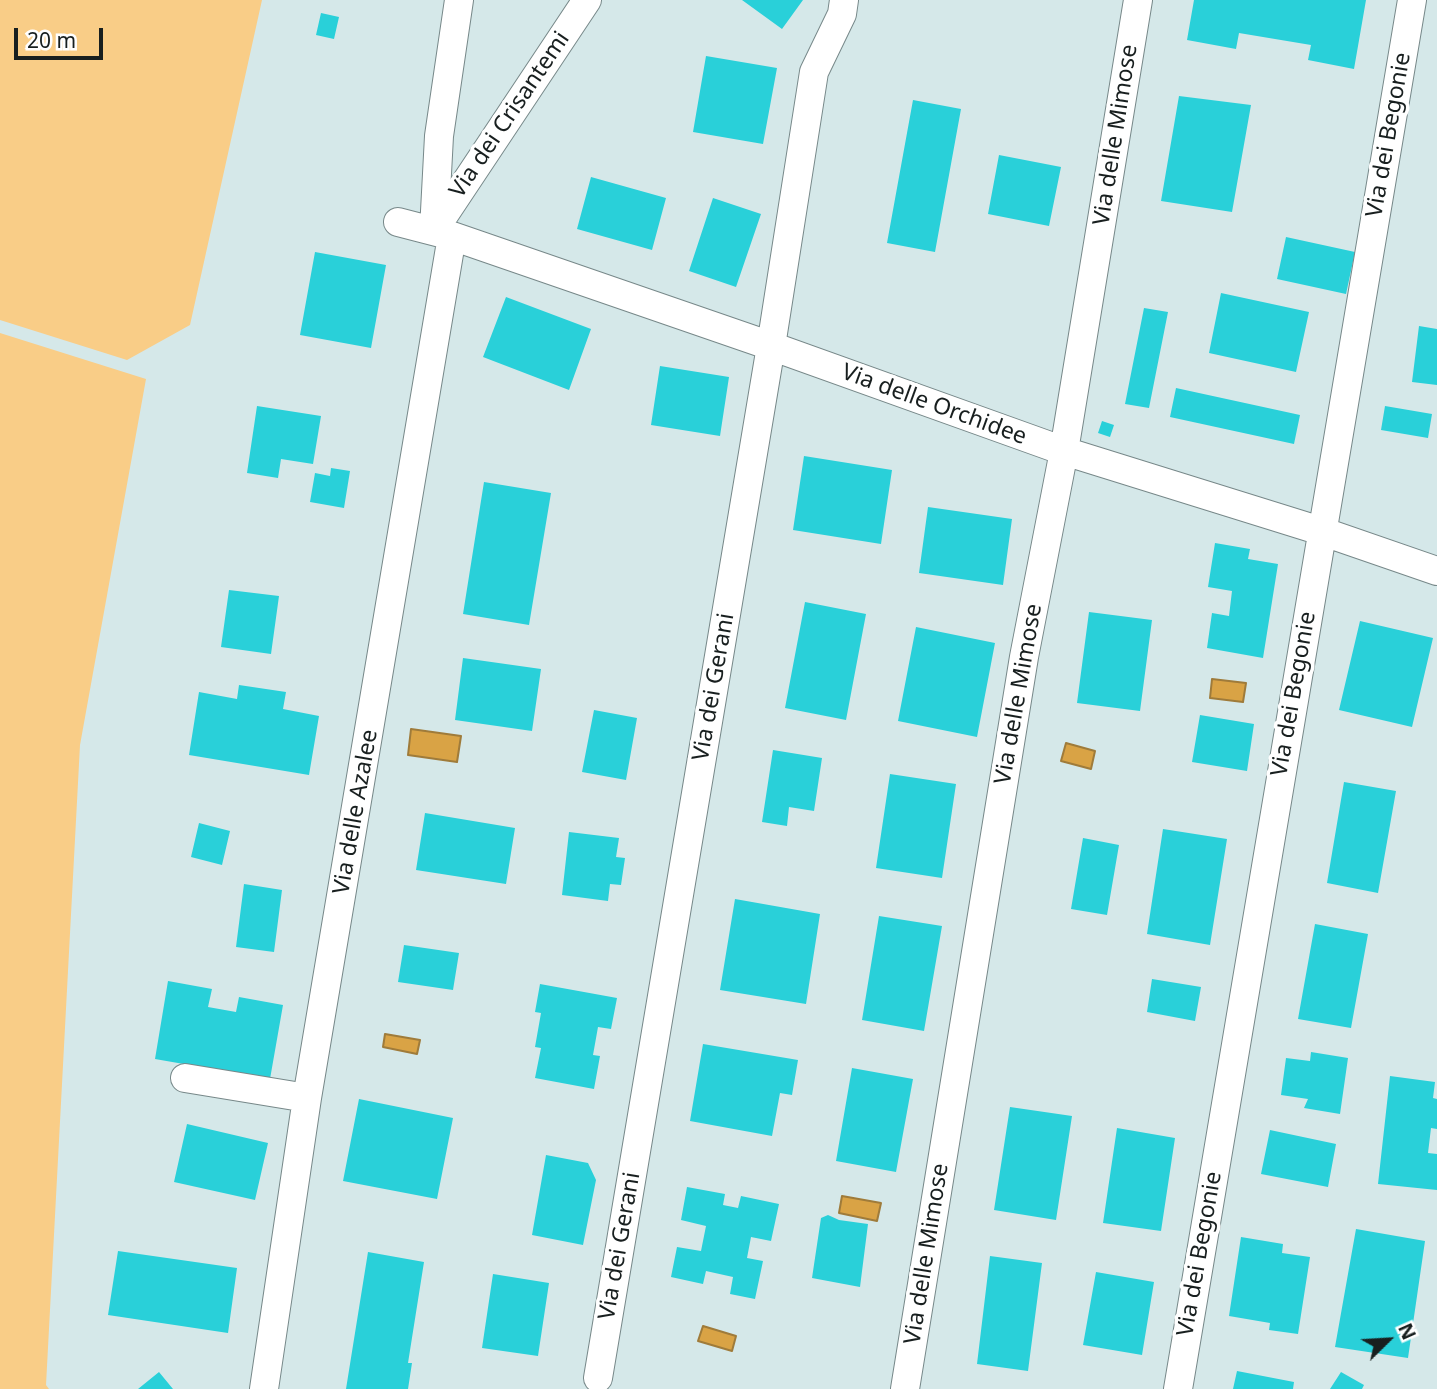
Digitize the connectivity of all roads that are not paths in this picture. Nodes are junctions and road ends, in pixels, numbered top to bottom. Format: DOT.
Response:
graph roads {
  1 [pos="459,0"];
  2 [pos="587,0"];
  3 [pos="844,0"];
  4 [pos="1138,0"];
  5 [pos="1412,0"];
  6 [pos="398,222"];
  7 [pos="443,233"];
  8 [pos="771,346"];
  9 [pos="1064,451"];
  10 [pos="1321,531"];
  11 [pos="1437,571"];
  12 [pos="186,1078"];
  13 [pos="307,1098"];
  14 [pos="598,1378"];
  15 [pos="264,1389"];
  16 [pos="905,1389"];
  17 [pos="1178,1389"];
  1 -- 7 [label="street"];
  2 -- 7 [label="street, Via dei Crisantemi"];
  3 -- 8 [label="street, Via dei Gerani"];
  4 -- 9 [label="street, Via delle Mimose"];
  5 -- 10 [label="street, Via dei Begonie"];
  6 -- 7 [label="street, Via delle Orchidee"];
  7 -- 8 [label="street, Via delle Orchidee"];
  7 -- 13 [label="street, Via delle Azalee"];
  8 -- 9 [label="street, Via delle Orchidee"];
  8 -- 14 [label="street, Via dei Gerani"];
  9 -- 10 [label="street, Via delle Orchidee"];
  9 -- 16 [label="street, Via delle Mimose"];
  10 -- 11 [label="street, Via delle Orchidee"];
  10 -- 17 [label="street, Via dei Begonie"];
  12 -- 13 [label="street"];
  13 -- 15 [label="street, Via delle Azalee"];
}
